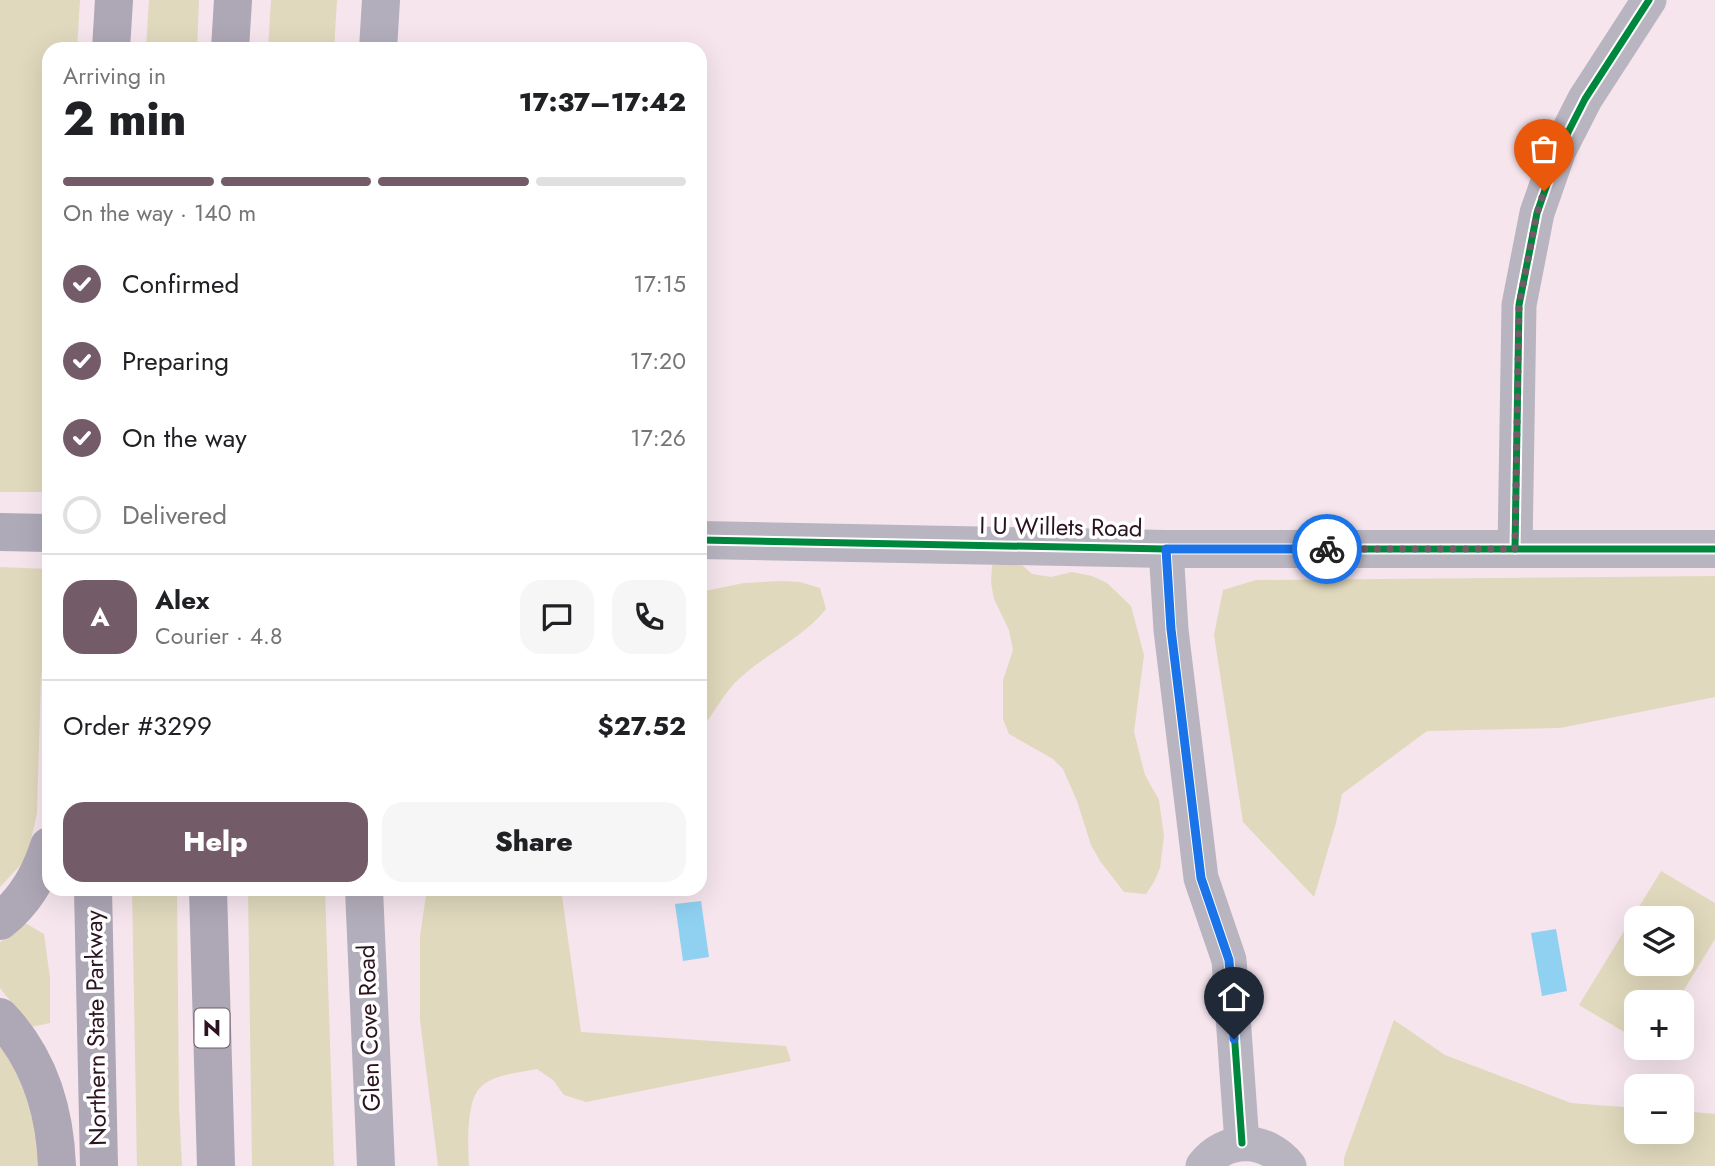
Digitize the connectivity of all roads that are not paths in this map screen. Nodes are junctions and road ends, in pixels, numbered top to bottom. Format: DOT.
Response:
graph roads {
  1 [pos="114,0"];
  2 [pos="233,0"];
  3 [pos="381,0"];
  4 [pos="1649,0"];
  5 [pos="111,42"];
  6 [pos="230,42"];
  7 [pos="378,42"];
  8 [pos="0,532"];
  9 [pos="42,533"];
  10 [pos="707,540"];
  11 [pos="1166,549"];
  12 [pos="1515,549"];
  13 [pos="1715,549"];
  14 [pos="42,864"];
  15 [pos="93,896"];
  16 [pos="208,896"];
  17 [pos="364,896"];
  18 [pos="0,921"];
  19 [pos="0,1017"];
  20 [pos="1242,1143"];
  21 [pos="57,1166"];
  22 [pos="99,1166"];
  23 [pos="216,1166"];
  24 [pos="376,1166"];
  25 [pos="1203,1166"];
  26 [pos="1289,1166"];
  1 -- 5 [label="highway"];
  2 -- 6 [label="highway"];
  3 -- 7 [label="main road"];
  4 -- 12 [label="street"];
  8 -- 9 [label="main road"];
  10 -- 11 [label="street, I U Willets Road"];
  11 -- 12 [label="street, I U Willets Road"];
  11 -- 20 [label="street"];
  12 -- 13 [label="street, I U Willets Road"];
  14 -- 18 [label="highway"];
  15 -- 22 [label="highway, Northern State Parkway"];
  16 -- 23 [label="highway, N"];
  17 -- 24 [label="main road, Glen Cove Road"];
  19 -- 21 [label="highway"];
  20 -- 25 [label="street"];
  20 -- 26 [label="street"];
}
